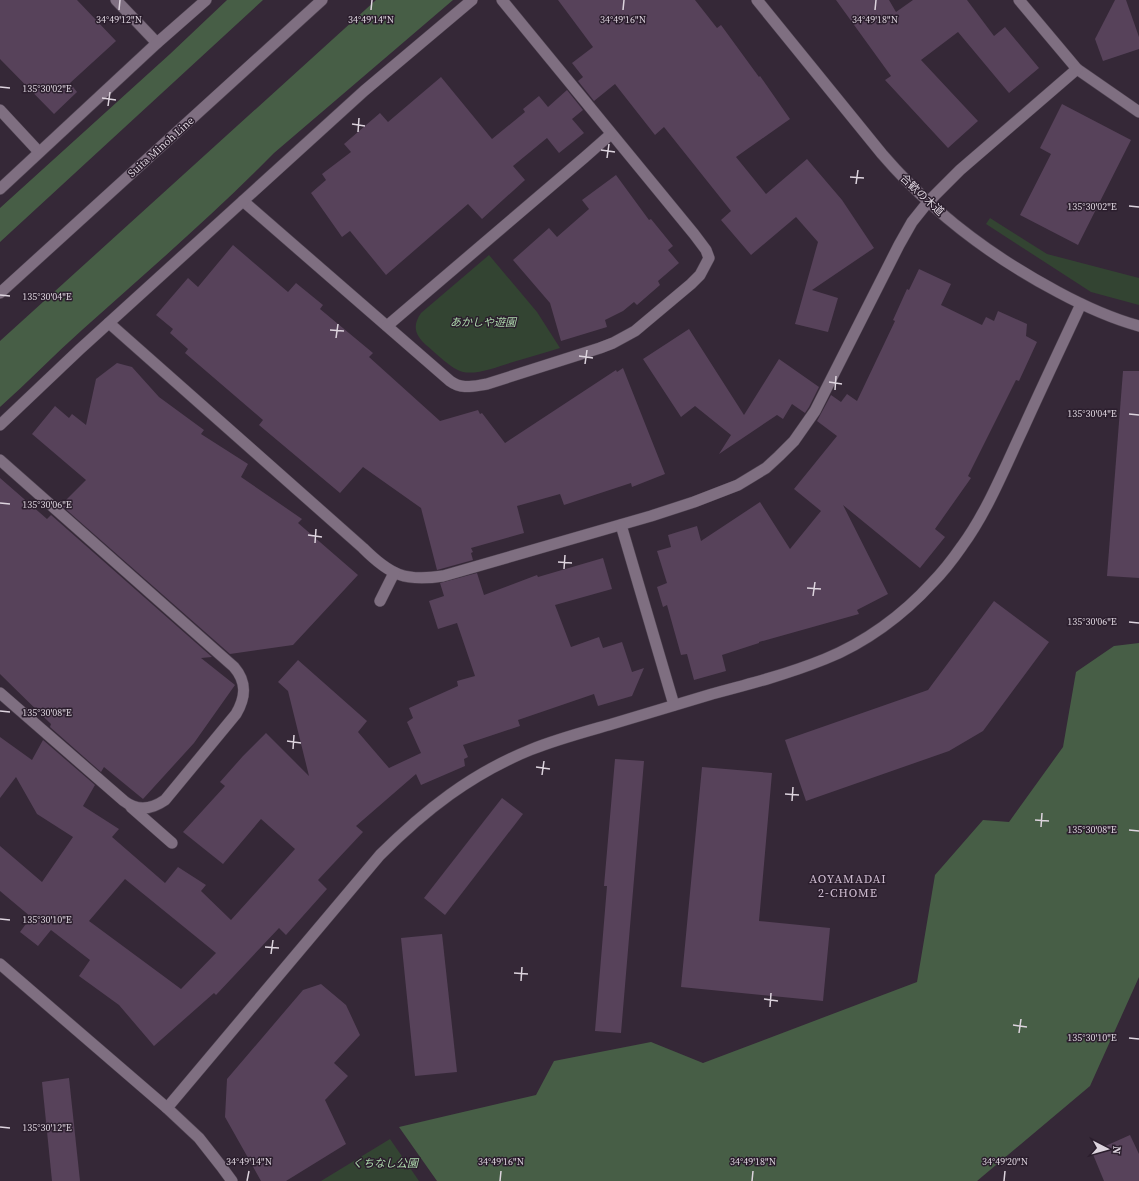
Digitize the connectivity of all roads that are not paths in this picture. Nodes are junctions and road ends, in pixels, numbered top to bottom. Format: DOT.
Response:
graph roads {
  1 [pos="116,0"];
  2 [pos="206,0"];
  3 [pos="322,0"];
  4 [pos="472,0"];
  5 [pos="502,0"];
  6 [pos="757,0"];
  7 [pos="1019,0"];
  8 [pos="157,43"];
  9 [pos="1077,69"];
  10 [pos="0,110"];
  11 [pos="1139,112"];
  12 [pos="611,134"];
  13 [pos="39,152"];
  14 [pos="0,189"];
  15 [pos="243,201"];
  16 [pos="928,202"];
  17 [pos="0,293"];
  18 [pos="1081,304"];
  19 [pos="109,323"];
  20 [pos="387,326"];
  21 [pos="1139,326"];
  22 [pos="0,425"];
  23 [pos="0,460"];
  24 [pos="621,525"];
  25 [pos="394,573"];
  26 [pos="380,601"];
  27 [pos="0,693"];
  28 [pos="674,705"];
  29 [pos="131,806"];
  30 [pos="172,843"];
  31 [pos="0,964"];
  32 [pos="167,1108"];
  33 [pos="232,1181"];
  1 -- 8 [label="street"];
  2 -- 8 [label="street"];
  3 -- 17 [label="street, Suita Minoh Line"];
  4 -- 15 [label="street"];
  5 -- 12 [label="street"];
  6 -- 16 [label="street, 合歓の木道"];
  7 -- 9 [label="street"];
  8 -- 13 [label="street"];
  9 -- 11 [label="street"];
  9 -- 16 [label="street"];
  10 -- 13 [label="street"];
  12 -- 20 [label="street"];
  12 -- 20 [label="street"];
  13 -- 14 [label="street"];
  15 -- 19 [label="street"];
  15 -- 20 [label="street"];
  16 -- 18 [label="street, 合歓の木道"];
  16 -- 24 [label="street"];
  18 -- 21 [label="street, 合歓の木道"];
  18 -- 28 [label="street"];
  19 -- 22 [label="street"];
  19 -- 25 [label="street"];
  23 -- 29 [label="street"];
  24 -- 25 [label="street"];
  24 -- 28 [label="street"];
  25 -- 26 [label="street"];
  27 -- 29 [label="street"];
  28 -- 32 [label="street"];
  29 -- 30 [label="street"];
  31 -- 32 [label="street"];
  32 -- 33 [label="street"];
}
